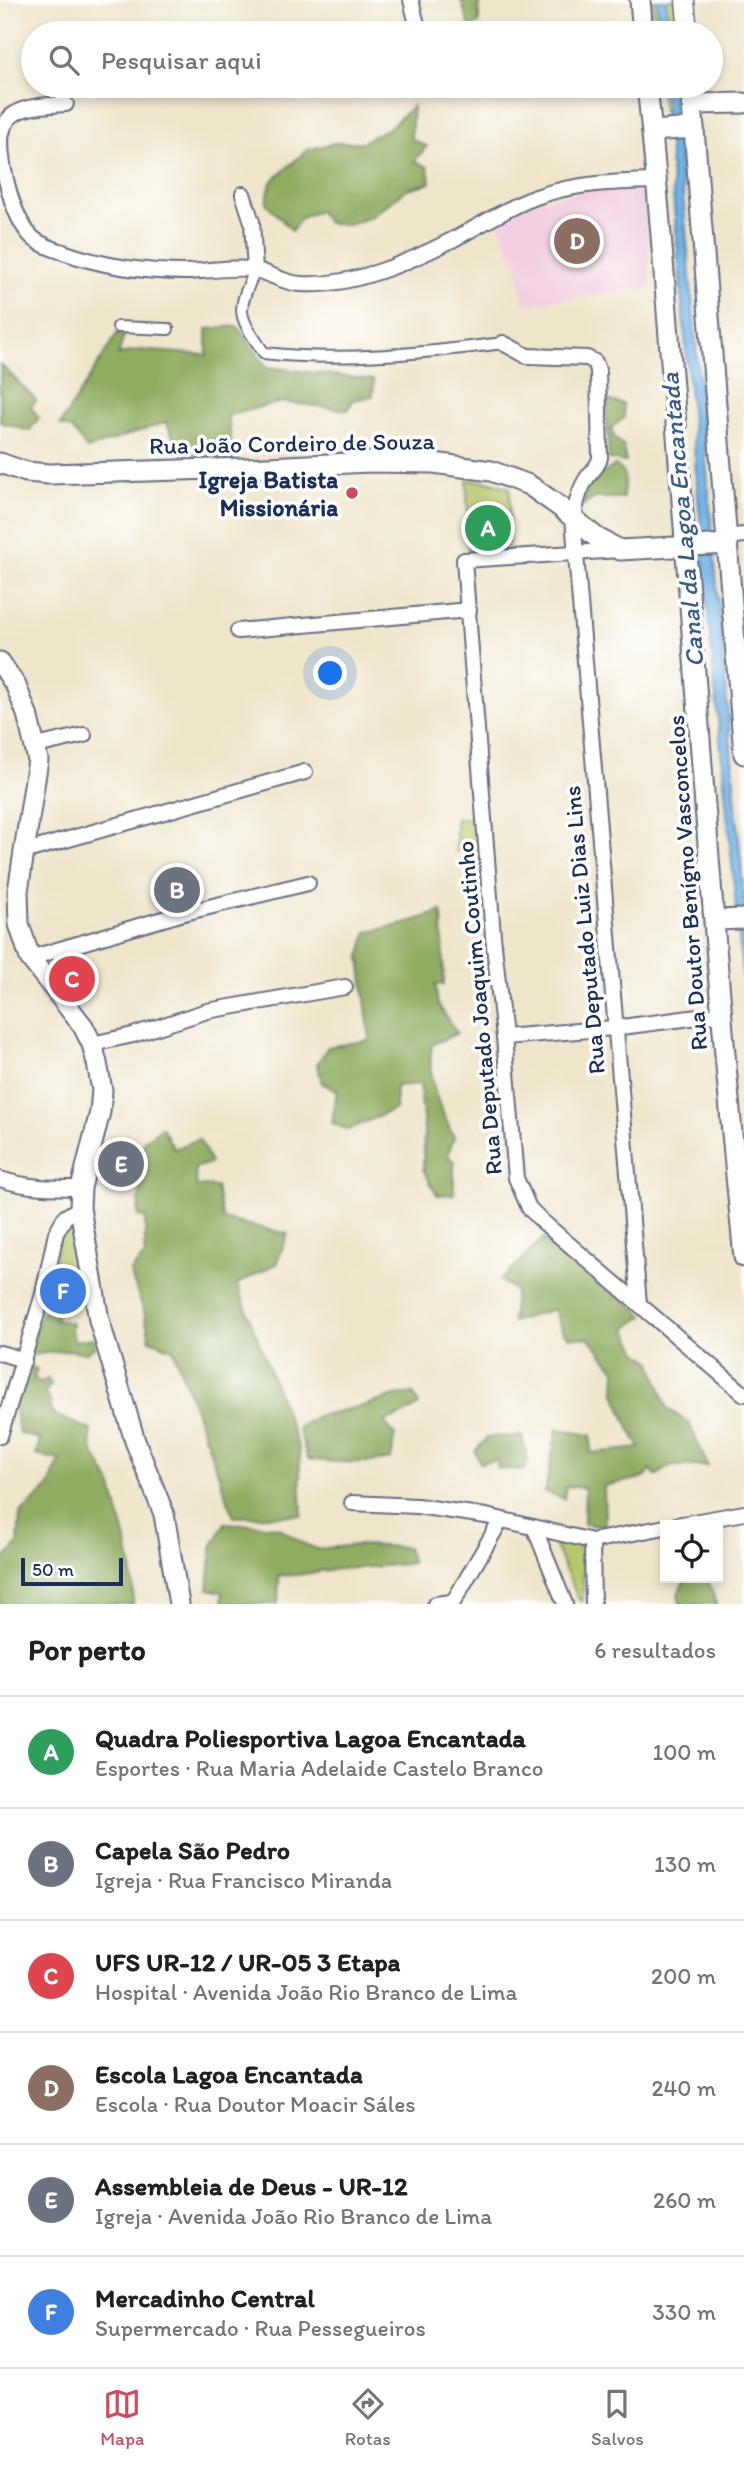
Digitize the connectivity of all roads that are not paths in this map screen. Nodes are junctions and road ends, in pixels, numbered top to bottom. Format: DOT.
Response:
graph roads {
  1 [pos="411,0"];
  2 [pos="640,0"];
  3 [pos="685,0"];
  4 [pos="416,21"];
  5 [pos="642,21"];
  6 [pos="687,21"];
  7 [pos="649,98"];
  8 [pos="692,98"];
  9 [pos="712,98"];
  10 [pos="744,103"];
  11 [pos="66,104"];
  12 [pos="690,128"];
  13 [pos="654,131"];
  14 [pos="656,181"];
  15 [pos="243,194"];
  16 [pos="255,270"];
  17 [pos="118,327"];
  18 [pos="168,329"];
  19 [pos="503,343"];
  20 [pos="0,463"];
  21 [pos="573,518"];
  22 [pos="730,540"];
  23 [pos="689,545"];
  24 [pos="620,550"];
  25 [pos="576,552"];
  26 [pos="469,610"];
  27 [pos="238,631"];
  28 [pos="0,662"];
  29 [pos="742,713"];
  30 [pos="84,735"];
  31 [pos="36,746"];
  32 [pos="744,754"];
  33 [pos="305,772"];
  34 [pos="23,852"];
  35 [pos="308,883"];
  36 [pos="716,921"];
  37 [pos="741,921"];
  38 [pos="30,958"];
  39 [pos="345,987"];
  40 [pos="721,1014"];
  41 [pos="614,1028"];
  42 [pos="505,1037"];
  43 [pos="92,1044"];
  44 [pos="0,1179"];
  45 [pos="80,1198"];
  46 [pos="744,1257"];
  47 [pos="639,1304"];
  48 [pos="0,1353"];
  49 [pos="24,1360"];
  50 [pos="744,1394"];
  51 [pos="0,1436"];
  52 [pos="352,1503"];
  53 [pos="744,1513"];
  54 [pos="501,1520"];
  55 [pos="704,1520"];
  56 [pos="534,1527"];
  57 [pos="660,1528"];
  58 [pos="593,1541"];
  59 [pos="452,1603"];
  60 [pos="179,1604"];
  61 [pos="435,1604"];
  62 [pos="565,1604"];
  63 [pos="593,1604"];
  1 -- 4 [label="street"];
  2 -- 5 [label="main road"];
  3 -- 6 [label="street"];
  7 -- 13 [label="main road, Rua Doutor Benígno Vasconcelos"];
  8 -- 12 [label="main road"];
  9 -- 10 [label="main road"];
  11 -- 16 [label="street"];
  12 -- 13 [label="main road"];
  12 -- 22 [label="main road"];
  13 -- 14 [label="main road, Rua Doutor Benígno Vasconcelos"];
  14 -- 16 [label="street"];
  14 -- 23 [label="main road, Rua Doutor Benígno Vasconcelos"];
  15 -- 16 [label="street"];
  16 -- 19 [label="street"];
  17 -- 18 [label="street"];
  19 -- 21 [label="street"];
  20 -- 21 [label="main road, Rua João Cordeiro de Souza"];
  21 -- 24 [label="main road, Rua João Cordeiro de Souza"];
  21 -- 25 [label="street"];
  22 -- 23 [label="main road"];
  22 -- 29 [label="main road"];
  23 -- 24 [label="main road"];
  23 -- 36 [label="main road, Rua Doutor Benígno Vasconcelos"];
  24 -- 25 [label="street"];
  25 -- 26 [label="street, Rua Deputado Joaquim Coutinho"];
  25 -- 41 [label="street, Rua Deputado Luiz Dias Lins"];
  26 -- 27 [label="street"];
  26 -- 42 [label="street, Rua Deputado Joaquim Coutinho"];
  28 -- 31 [label="main road"];
  29 -- 32 [label="main road"];
  30 -- 31 [label="street"];
  31 -- 34 [label="main road"];
  33 -- 34 [label="street"];
  34 -- 38 [label="main road"];
  35 -- 38 [label="street"];
  36 -- 37 [label="main road"];
  36 -- 40 [label="main road, Rua Doutor Benígno Vasconcelos"];
  38 -- 43 [label="main road"];
  39 -- 43 [label="street"];
  40 -- 41 [label="street"];
  40 -- 46 [label="main road, Rua Doutor Benígno Vasconcelos"];
  41 -- 42 [label="street"];
  41 -- 47 [label="street, Rua Deputado Luiz Dias Lins"];
  42 -- 47 [label="street, Rua Deputado Joaquim Coutinho"];
  43 -- 45 [label="main road"];
  44 -- 45 [label="street"];
  45 -- 49 [label="street"];
  45 -- 60 [label="main road"];
  47 -- 50 [label="street, Rua Deputado Joaquim Coutinho"];
  48 -- 49 [label="street"];
  49 -- 51 [label="street"];
  52 -- 54 [label="street"];
  53 -- 55 [label="street"];
  54 -- 56 [label="street"];
  54 -- 59 [label="street"];
  56 -- 58 [label="street"];
  56 -- 62 [label="street"];
  57 -- 58 [label="street"];
  58 -- 63 [label="street"];
  59 -- 61 [label="street"];
}
